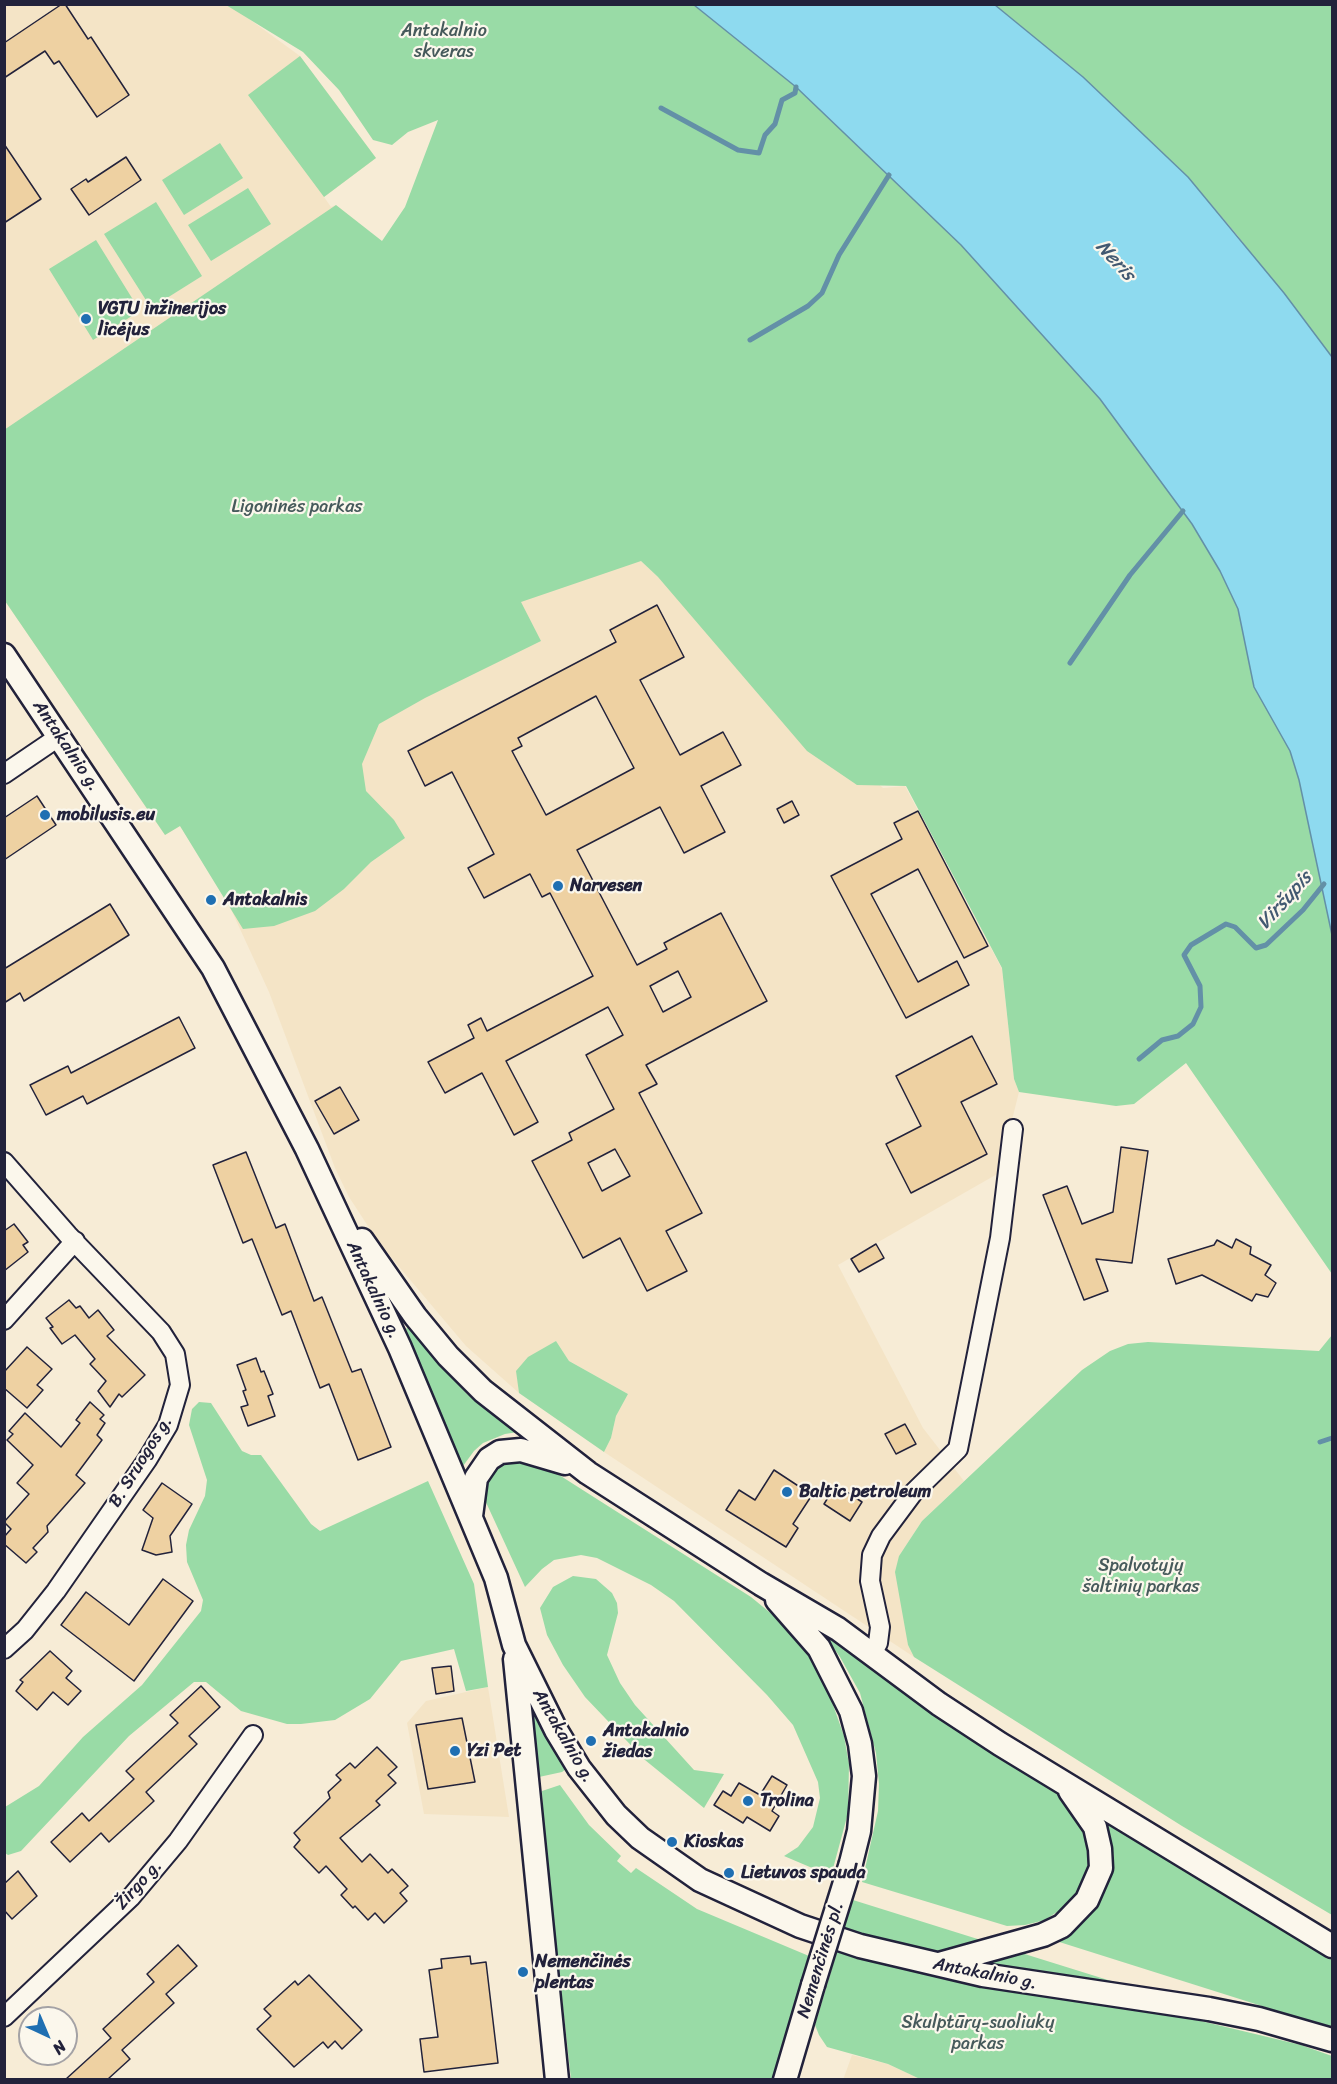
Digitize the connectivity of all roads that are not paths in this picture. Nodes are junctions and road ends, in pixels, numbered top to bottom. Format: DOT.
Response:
graph roads {
  1 [pos="4,655"];
  2 [pos="60,736"];
  3 [pos="4,774"];
  4 [pos="1013,1129"];
  5 [pos="307,1149"];
  6 [pos="4,1162"];
  7 [pos="75,1241"];
  8 [pos="4,1320"];
  9 [pos="588,1473"];
  10 [pos="471,1519"];
  11 [pos="761,1584"];
  12 [pos="514,1645"];
  13 [pos="4,1649"];
  14 [pos="872,1654"];
  15 [pos="253,1735"];
  16 [pos="1061,1780"];
  17 [pos="1332,1946"];
  18 [pos="935,1965"];
  19 [pos="4,2017"];
  20 [pos="1332,2040"];
  21 [pos="557,2079"];
  22 [pos="785,2079"];
  1 -- 2 [label="main road, Antakalnio g."];
  2 -- 3 [label="street"];
  2 -- 5 [label="main road, Antakalnio g."];
  4 -- 14 [label="street"];
  5 -- 9 [label="main road, Antakalnio g."];
  5 -- 10 [label="main road, Antakalnio g."];
  6 -- 7 [label="street, B. Sruogos g."];
  7 -- 8 [label="street"];
  7 -- 13 [label="street, B. Sruogos g."];
  9 -- 10 [label="main road"];
  9 -- 11 [label="main road, Antakalnio g."];
  10 -- 12 [label="main road, Antakalnio g."];
  11 -- 14 [label="main road, Antakalnio g."];
  11 -- 22 [label="main road, Nemenčinės pl., bridge"];
  12 -- 18 [label="main road, Antakalnio g."];
  12 -- 21 [label="main road"];
  14 -- 16 [label="main road, Antakalnio g."];
  15 -- 19 [label="street, Žirgo g."];
  16 -- 17 [label="main road, Antakalnio g."];
  16 -- 18 [label="main road"];
  18 -- 20 [label="main road, Antakalnio g."];
}
